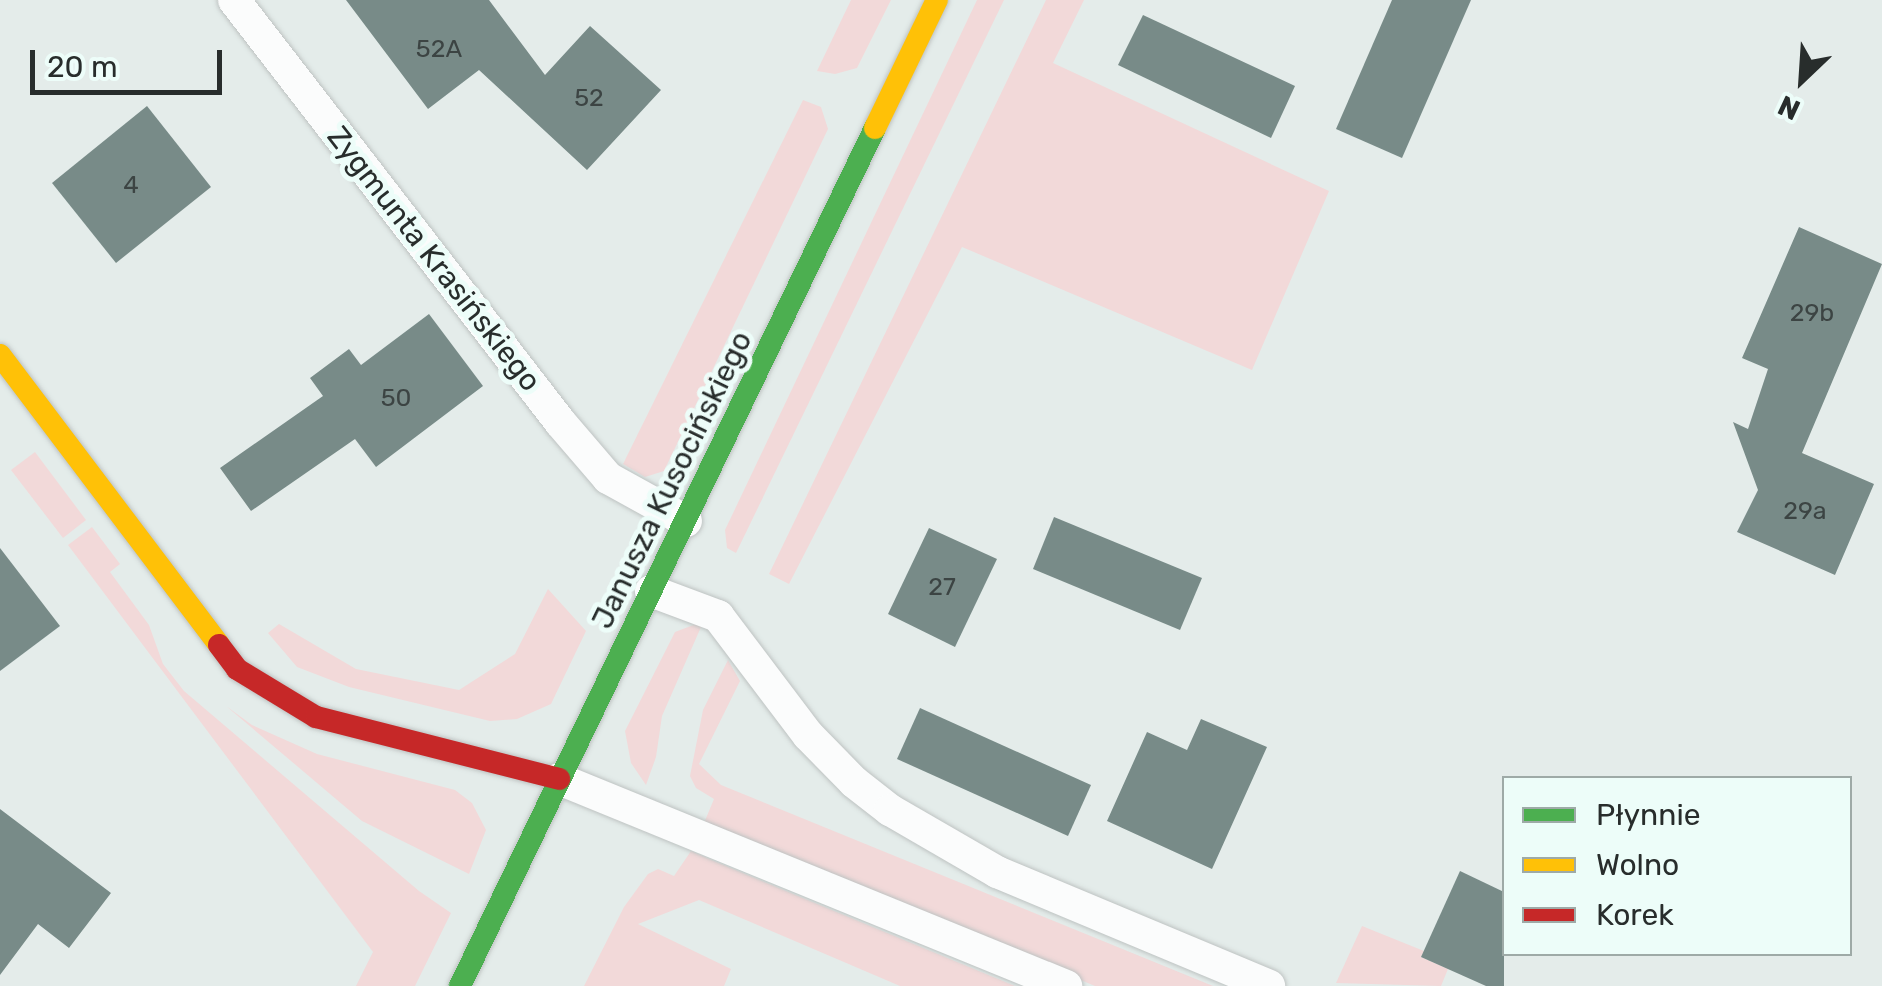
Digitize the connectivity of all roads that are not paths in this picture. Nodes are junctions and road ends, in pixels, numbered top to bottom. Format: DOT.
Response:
graph roads {
  1 [pos="234,0"];
  2 [pos="937,0"];
  3 [pos="0,355"];
  4 [pos="686,521"];
  5 [pos="651,590"];
  6 [pos="560,779"];
  7 [pos="460,986"];
  8 [pos="1066,986"];
  9 [pos="1269,986"];
  1 -- 4 [label="lane, Zygmunta Krasińskiego"];
  2 -- 4 [label="street, Janusza Kusocińskiego"];
  3 -- 6 [label="street"];
  4 -- 5 [label="street, Janusza Kusocińskiego"];
  5 -- 6 [label="street, Janusza Kusocińskiego"];
  5 -- 9 [label="lane"];
  6 -- 7 [label="street, Janusza Kusocińskiego"];
  6 -- 8 [label="lane"];
}
